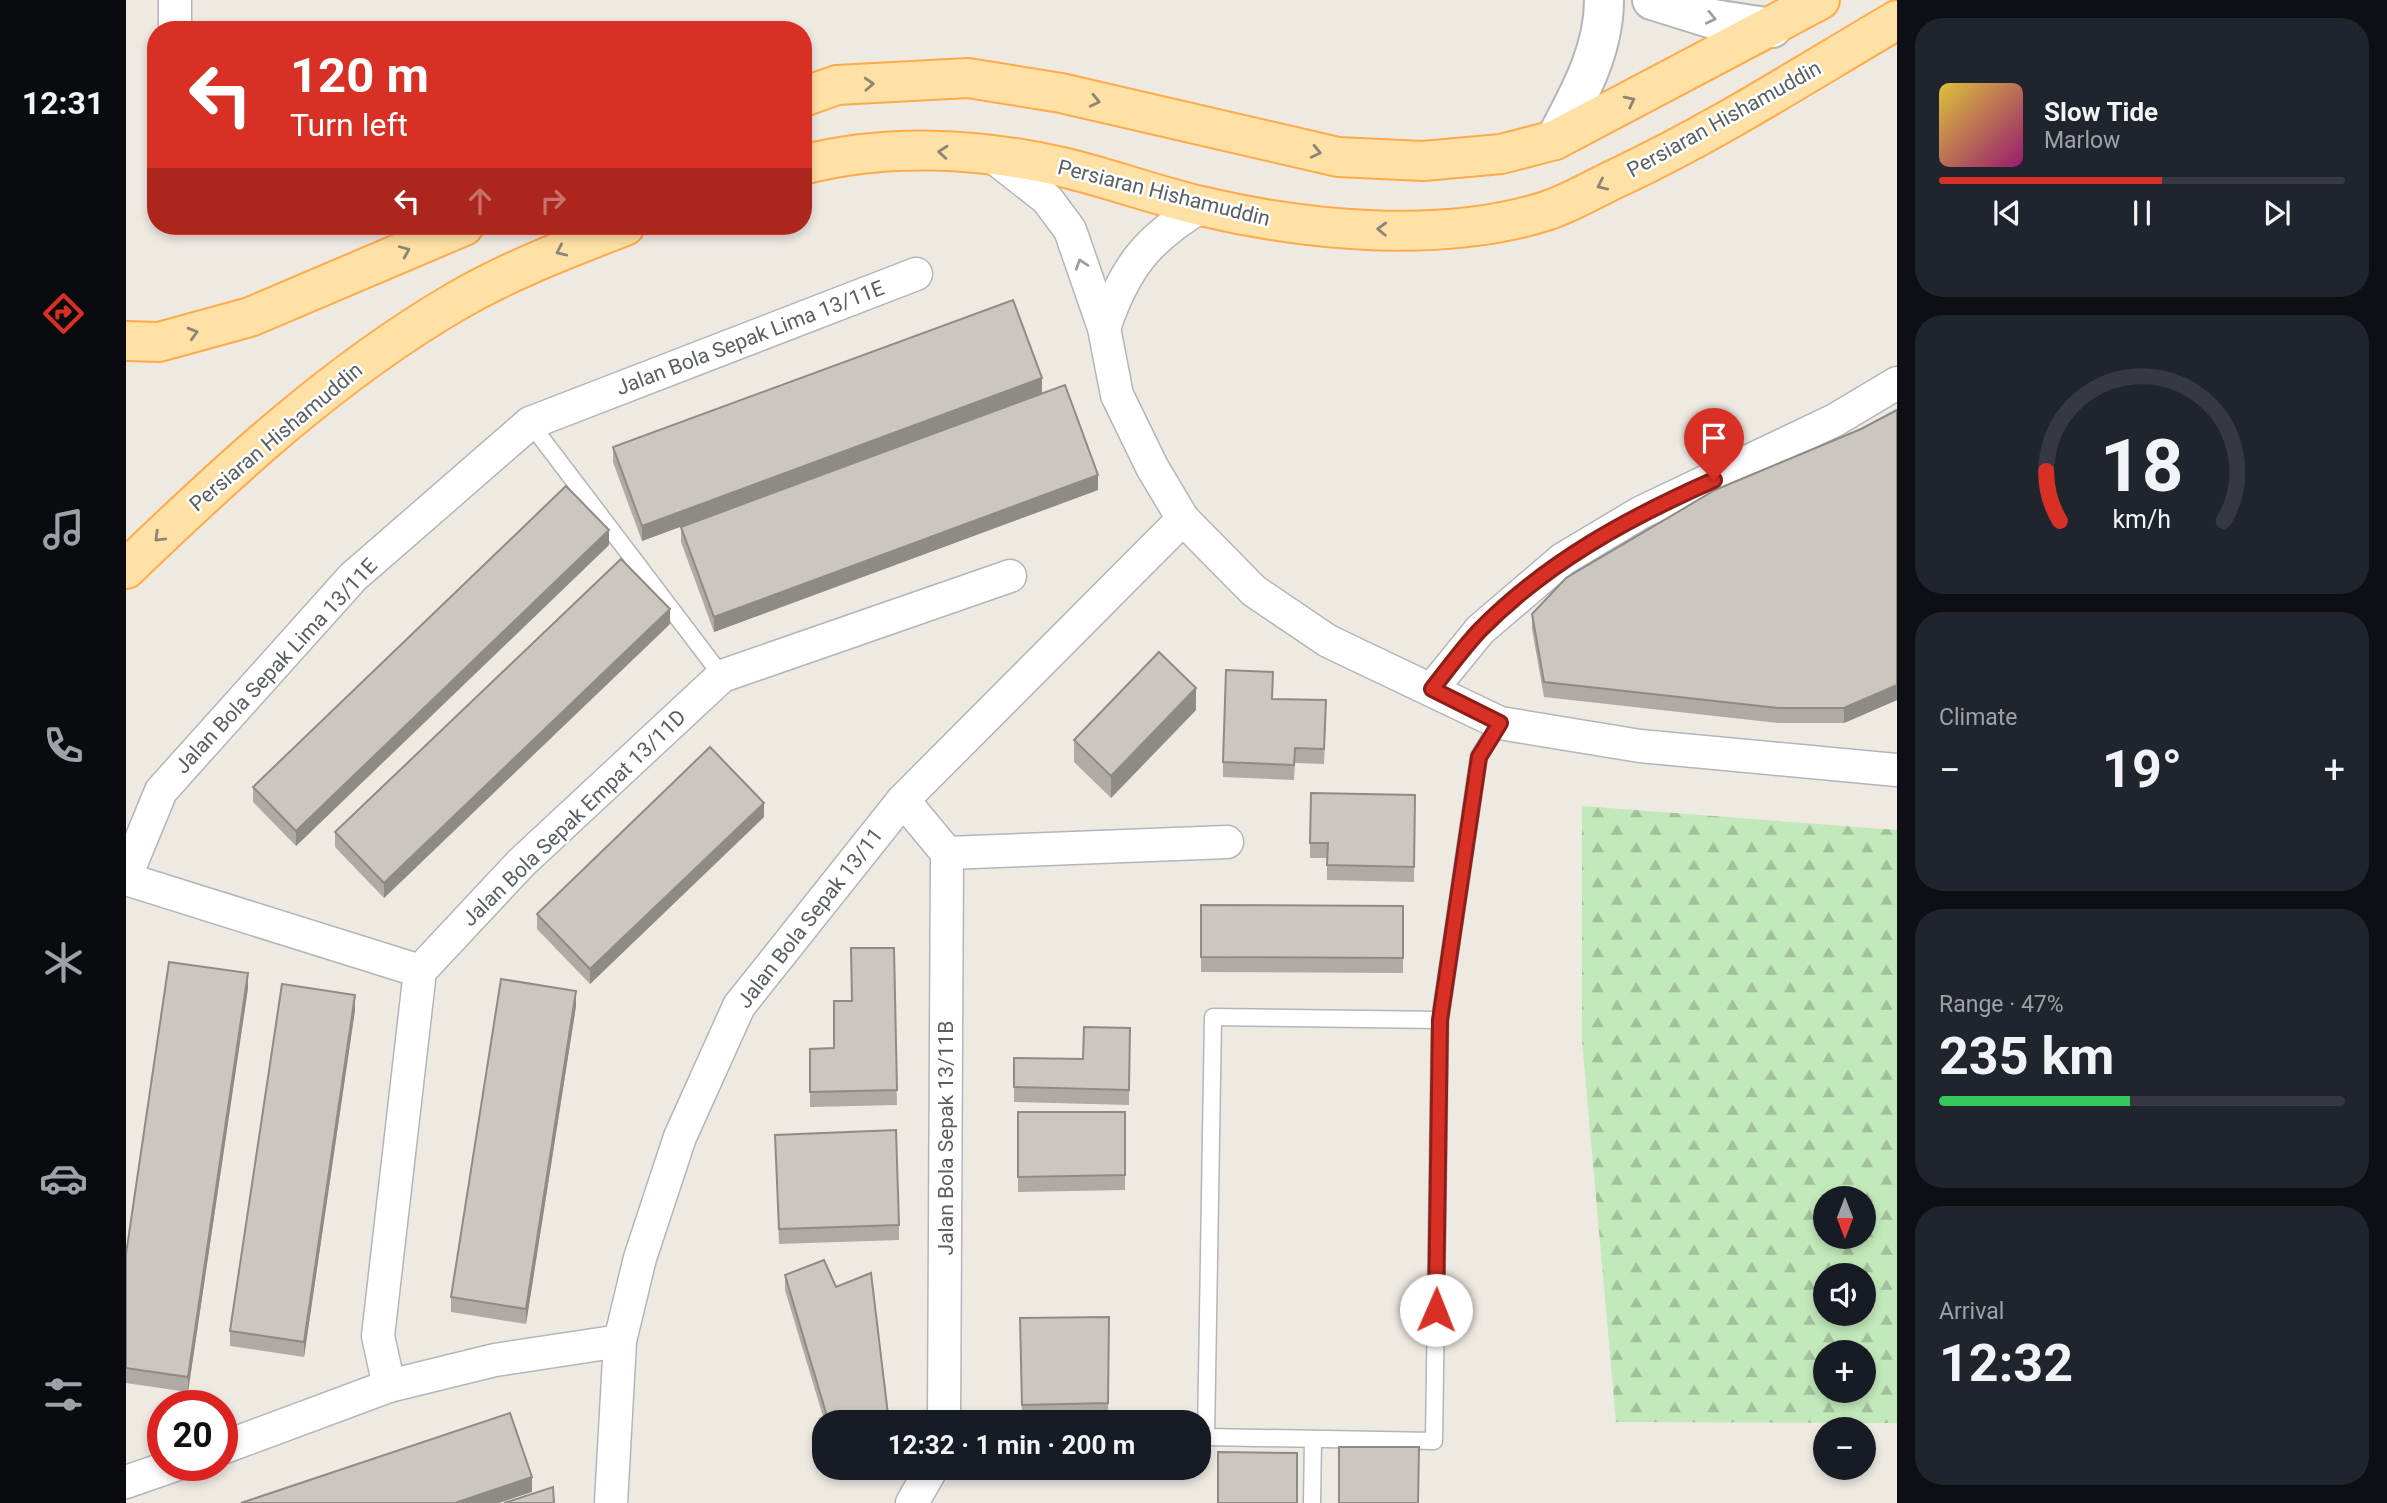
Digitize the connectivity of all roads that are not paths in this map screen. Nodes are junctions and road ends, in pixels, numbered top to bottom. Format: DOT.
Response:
graph roads {
  1 [pos="175,0"];
  2 [pos="1605,0"];
  3 [pos="1652,0"];
  4 [pos="1820,0"];
  5 [pos="1897,20"];
  6 [pos="175,21"];
  7 [pos="1772,28"];
  8 [pos="812,94"];
  9 [pos="1555,140"];
  10 [pos="992,156"];
  11 [pos="812,163"];
  12 [pos="1202,206"];
  13 [pos="443,235"];
  14 [pos="601,235"];
  15 [pos="915,274"];
  16 [pos="1104,328"];
  17 [pos="126,341"];
  18 [pos="1897,383"];
  19 [pos="530,423"];
  20 [pos="1183,519"];
  21 [pos="126,569"];
  22 [pos="1010,576"];
  23 [pos="722,676"];
  24 [pos="1432,689"];
  25 [pos="1500,723"];
  26 [pos="1897,770"];
  27 [pos="903,800"];
  28 [pos="1227,842"];
  29 [pos="947,853"];
  30 [pos="126,877"];
  31 [pos="420,971"];
  32 [pos="1440,1020"];
  33 [pos="620,1341"];
  34 [pos="389,1386"];
  35 [pos="944,1410"];
  36 [pos="1313,1439"];
  37 [pos="238,1442"];
  38 [pos="147,1475"];
  39 [pos="925,1480"];
  40 [pos="126,1482"];
  41 [pos="611,1503"];
  42 [pos="912,1503"];
  43 [pos="1312,1503"];
  1 -- 6 [label="street"];
  2 -- 9 [label="street"];
  3 -- 7 [label="street, one-way"];
  4 -- 7 [label="main road"];
  5 -- 12 [label="main road, Persiaran Hishamuddin, one-way"];
  9 -- 7 [label="main road, one-way"];
  8 -- 9 [label="main road, one-way"];
  10 -- 11 [label="main road, Persiaran Hishamuddin, one-way"];
  10 -- 12 [label="main road, Persiaran Hishamuddin"];
  16 -- 10 [label="street, one-way"];
  12 -- 16 [label="street"];
  17 -- 13 [label="main road, one-way"];
  14 -- 21 [label="main road, Persiaran Hishamuddin, one-way"];
  15 -- 19 [label="street, Jalan Bola Sepak Lima 13/11E"];
  16 -- 20 [label="street"];
  18 -- 24 [label="street"];
  19 -- 23 [label="lane"];
  19 -- 30 [label="street, Jalan Bola Sepak Lima 13/11E"];
  20 -- 24 [label="street"];
  20 -- 27 [label="street, Jalan Bola Sepak 13/11"];
  22 -- 23 [label="street, Jalan Bola Sepak Empat 13/11D"];
  23 -- 31 [label="street, Jalan Bola Sepak Empat 13/11D"];
  24 -- 25 [label="street"];
  25 -- 26 [label="street"];
  25 -- 32 [label="lane"];
  27 -- 29 [label="street"];
  27 -- 33 [label="street, Jalan Bola Sepak 13/11"];
  28 -- 29 [label="street"];
  29 -- 35 [label="street, Jalan Bola Sepak 13/11B"];
  30 -- 31 [label="street"];
  31 -- 34 [label="street"];
  32 -- 36 [label="lane"];
  32 -- 36 [label="lane"];
  33 -- 34 [label="street"];
  33 -- 41 [label="street, Jalan Bola Sepak 13/11"];
  34 -- 37 [label="street"];
  36 -- 43 [label="lane"];
  38 -- 40 [label="street"];
  39 -- 42 [label="street"];
}
